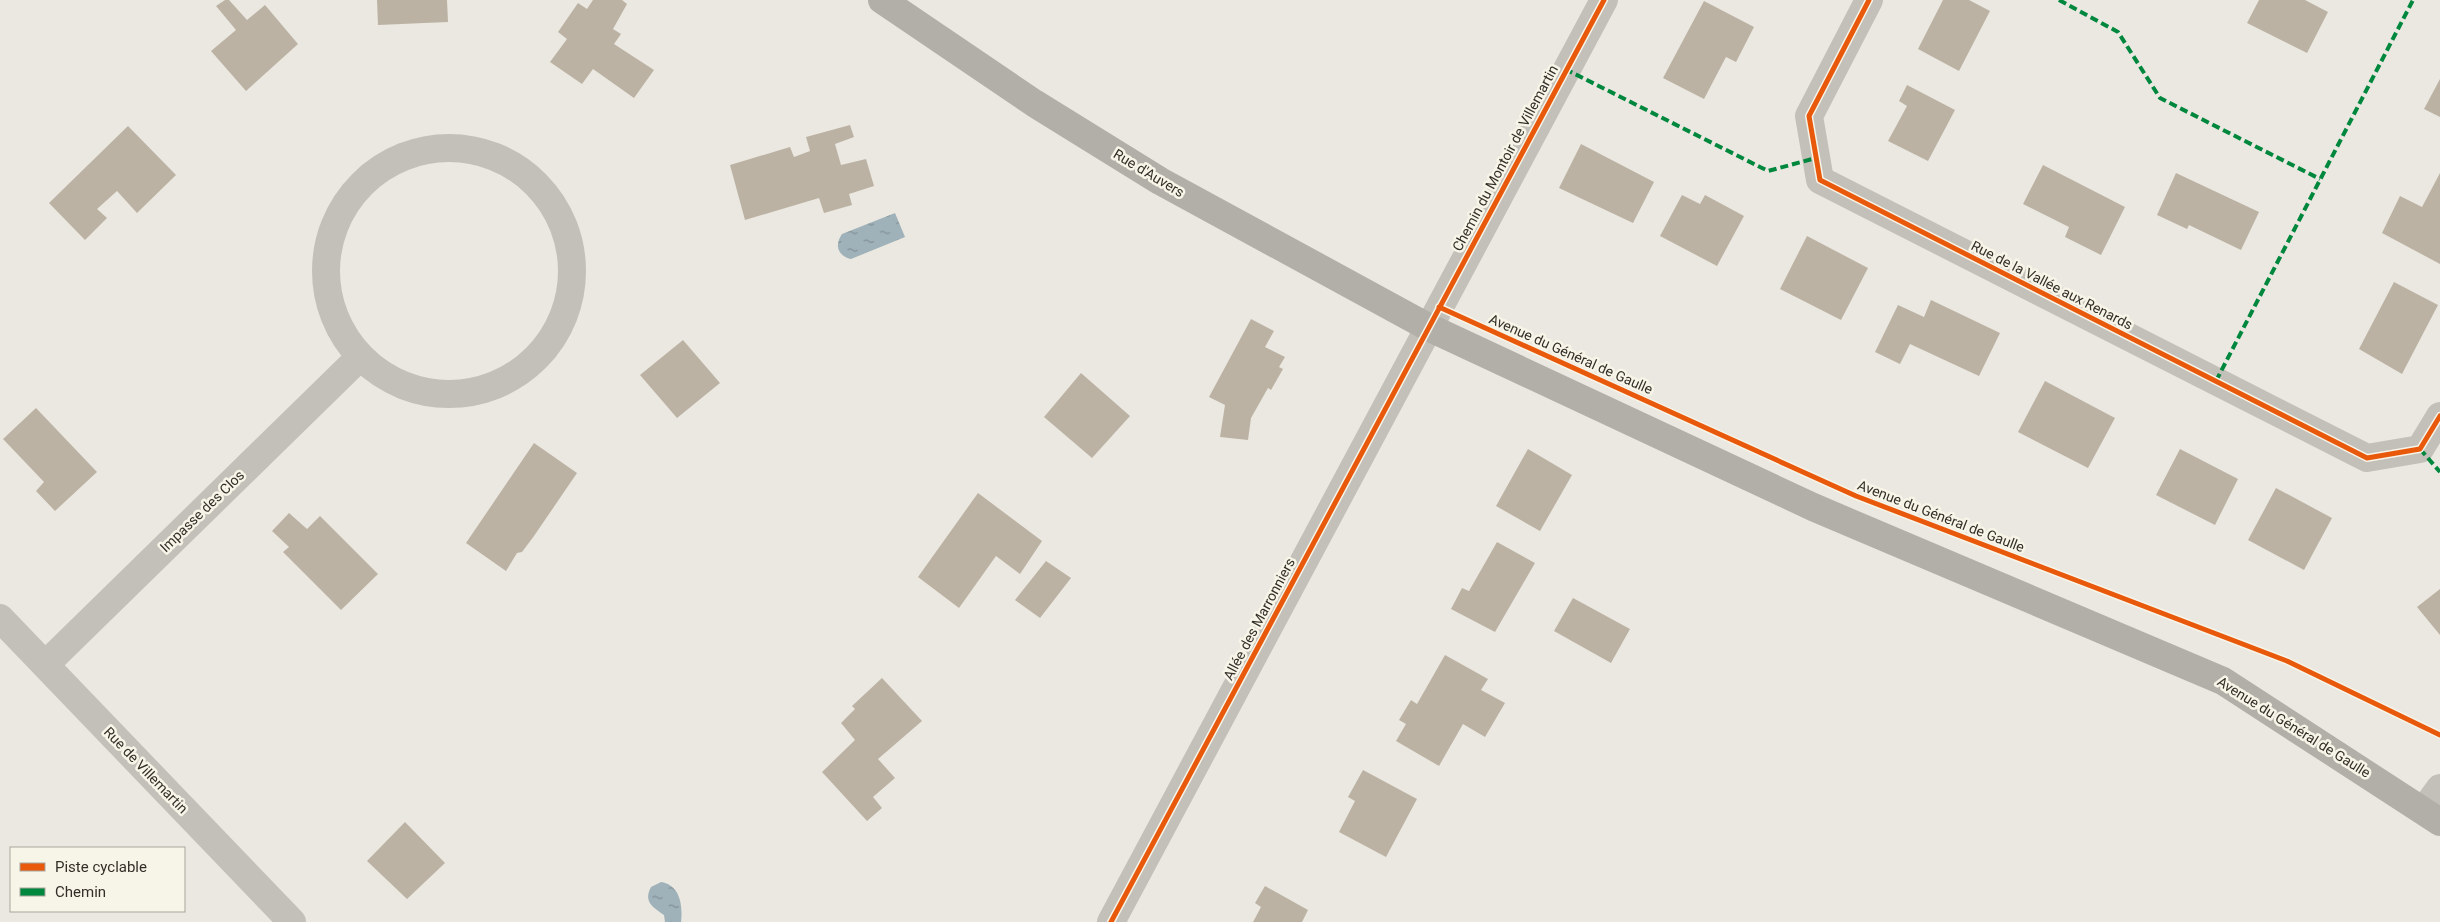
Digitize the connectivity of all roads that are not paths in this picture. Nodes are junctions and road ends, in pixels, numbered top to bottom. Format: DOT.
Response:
graph roads {
  1 [pos="882,0"];
  2 [pos="1604,0"];
  3 [pos="1869,0"];
  4 [pos="1428,327"];
  5 [pos="359,358"];
  6 [pos="2440,416"];
  7 [pos="0,618"];
  8 [pos="46,664"];
  9 [pos="2435,807"];
  10 [pos="292,922"];
  11 [pos="1111,922"];
  1 -- 4 [label="main road, Rue d'Auvers"];
  2 -- 4 [label="street, Chemin du Montoir de Villemartin"];
  3 -- 6 [label="street, Rue de la Vallée aux Renards"];
  4 -- 9 [label="main road, Avenue du Général de Gaulle"];
  4 -- 11 [label="street, Allée des Marronniers"];
  5 -- 5 [label="street"];
  5 -- 8 [label="street, Impasse des Clos"];
  7 -- 8 [label="street, Rue de Villemartin"];
  8 -- 10 [label="street, Rue de Villemartin"];
}
